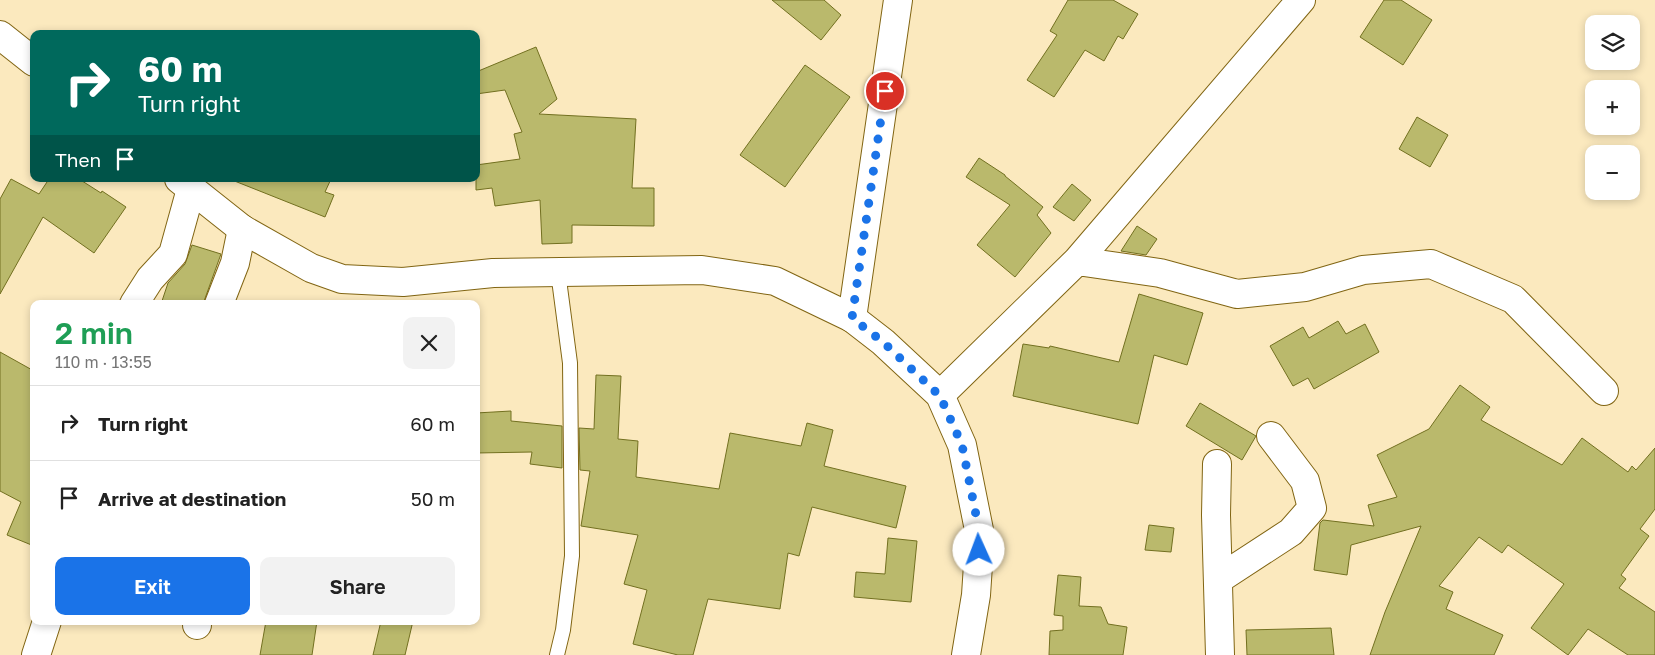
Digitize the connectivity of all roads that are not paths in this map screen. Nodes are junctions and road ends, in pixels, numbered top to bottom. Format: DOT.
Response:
graph roads {
  1 [pos="898,0"];
  2 [pos="1301,0"];
  3 [pos="0,35"];
  4 [pos="30,59"];
  5 [pos="185,184"];
  6 [pos="242,229"];
  7 [pos="1077,261"];
  8 [pos="558,272"];
  9 [pos="137,300"];
  10 [pos="221,300"];
  11 [pos="852,318"];
  12 [pos="1604,391"];
  13 [pos="940,396"];
  14 [pos="1271,436"];
  15 [pos="1217,464"];
  16 [pos="1218,578"];
  17 [pos="46,625"];
  18 [pos="36,655"];
  19 [pos="557,655"];
  20 [pos="966,655"];
  21 [pos="1220,655"];
  1 -- 11 [label="street"];
  2 -- 7 [label="street"];
  3 -- 4 [label="street"];
  5 -- 6 [label="street"];
  5 -- 9 [label="street"];
  6 -- 8 [label="street"];
  6 -- 10 [label="street"];
  7 -- 12 [label="street"];
  7 -- 13 [label="street"];
  8 -- 11 [label="street"];
  8 -- 19 [label="lane"];
  11 -- 13 [label="street"];
  13 -- 20 [label="street"];
  14 -- 16 [label="street"];
  15 -- 16 [label="street"];
  16 -- 21 [label="street"];
  17 -- 18 [label="street"];
}
